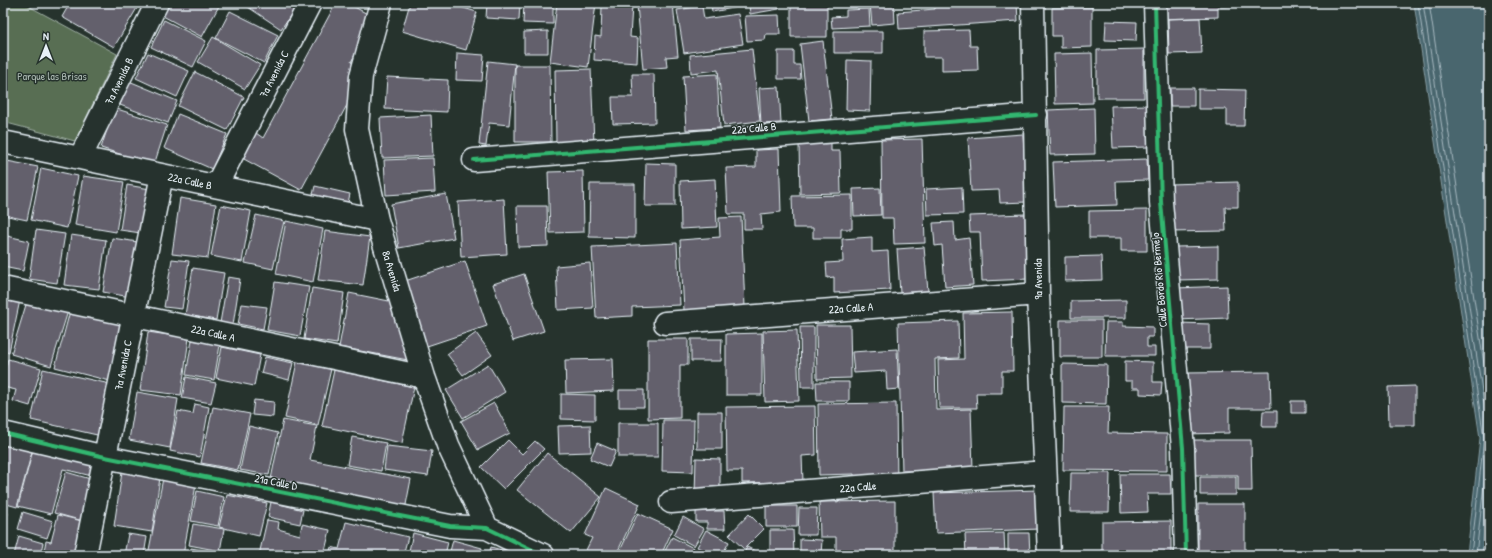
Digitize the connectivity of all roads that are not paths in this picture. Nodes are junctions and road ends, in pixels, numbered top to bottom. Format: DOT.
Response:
graph roads {
  1 [pos="157,3"];
  2 [pos="310,3"];
  3 [pos="381,3"];
  4 [pos="1033,3"];
  5 [pos="1155,3"];
  6 [pos="1036,115"];
  7 [pos="3,142"];
  8 [pos="80,158"];
  9 [pos="474,160"];
  10 [pos="162,175"];
  11 [pos="216,186"];
  12 [pos="376,220"];
  13 [pos="3,288"];
  14 [pos="1038,294"];
  15 [pos="133,316"];
  16 [pos="665,323"];
  17 [pos="424,377"];
  18 [pos="3,433"];
  19 [pos="105,457"];
  20 [pos="1045,472"];
  21 [pos="671,502"];
  22 [pos="486,528"];
  23 [pos="85,555"];
  24 [pos="543,555"];
  25 [pos="1049,555"];
  26 [pos="1186,555"];
  1 -- 8 [label="street, 7a Avenida B"];
  2 -- 11 [label="street, 7a Avenida C"];
  3 -- 12 [label="street, 8a Avenida"];
  4 -- 6 [label="street, 9a Avenida"];
  5 -- 26 [label="street, Calle Bordo Río Bermejo"];
  6 -- 9 [label="street, 22a Calle B"];
  6 -- 14 [label="street, 9a Avenida"];
  7 -- 8 [label="street, 22a Calle B"];
  8 -- 10 [label="street, 22a Calle B"];
  10 -- 11 [label="street, 22a Calle B"];
  10 -- 15 [label="street, 7a Avenida C"];
  11 -- 12 [label="street, 22a Calle B"];
  12 -- 17 [label="street, 8a Avenida"];
  13 -- 15 [label="street, 22a Calle A"];
  14 -- 16 [label="street, 22a Calle A"];
  14 -- 20 [label="street, 9a Avenida"];
  15 -- 17 [label="street, 22a Calle A"];
  15 -- 19 [label="street, 7a Avenida C"];
  17 -- 22 [label="street, 8a Avenida"];
  18 -- 19 [label="street, 21a Calle D"];
  19 -- 22 [label="street, 21a Calle D"];
  19 -- 23 [label="street, 7a Avenida C"];
  20 -- 21 [label="street, 22a Calle"];
  20 -- 25 [label="street, 9a Avenida"];
  22 -- 24 [label="street, 21a Calle D"];
}
